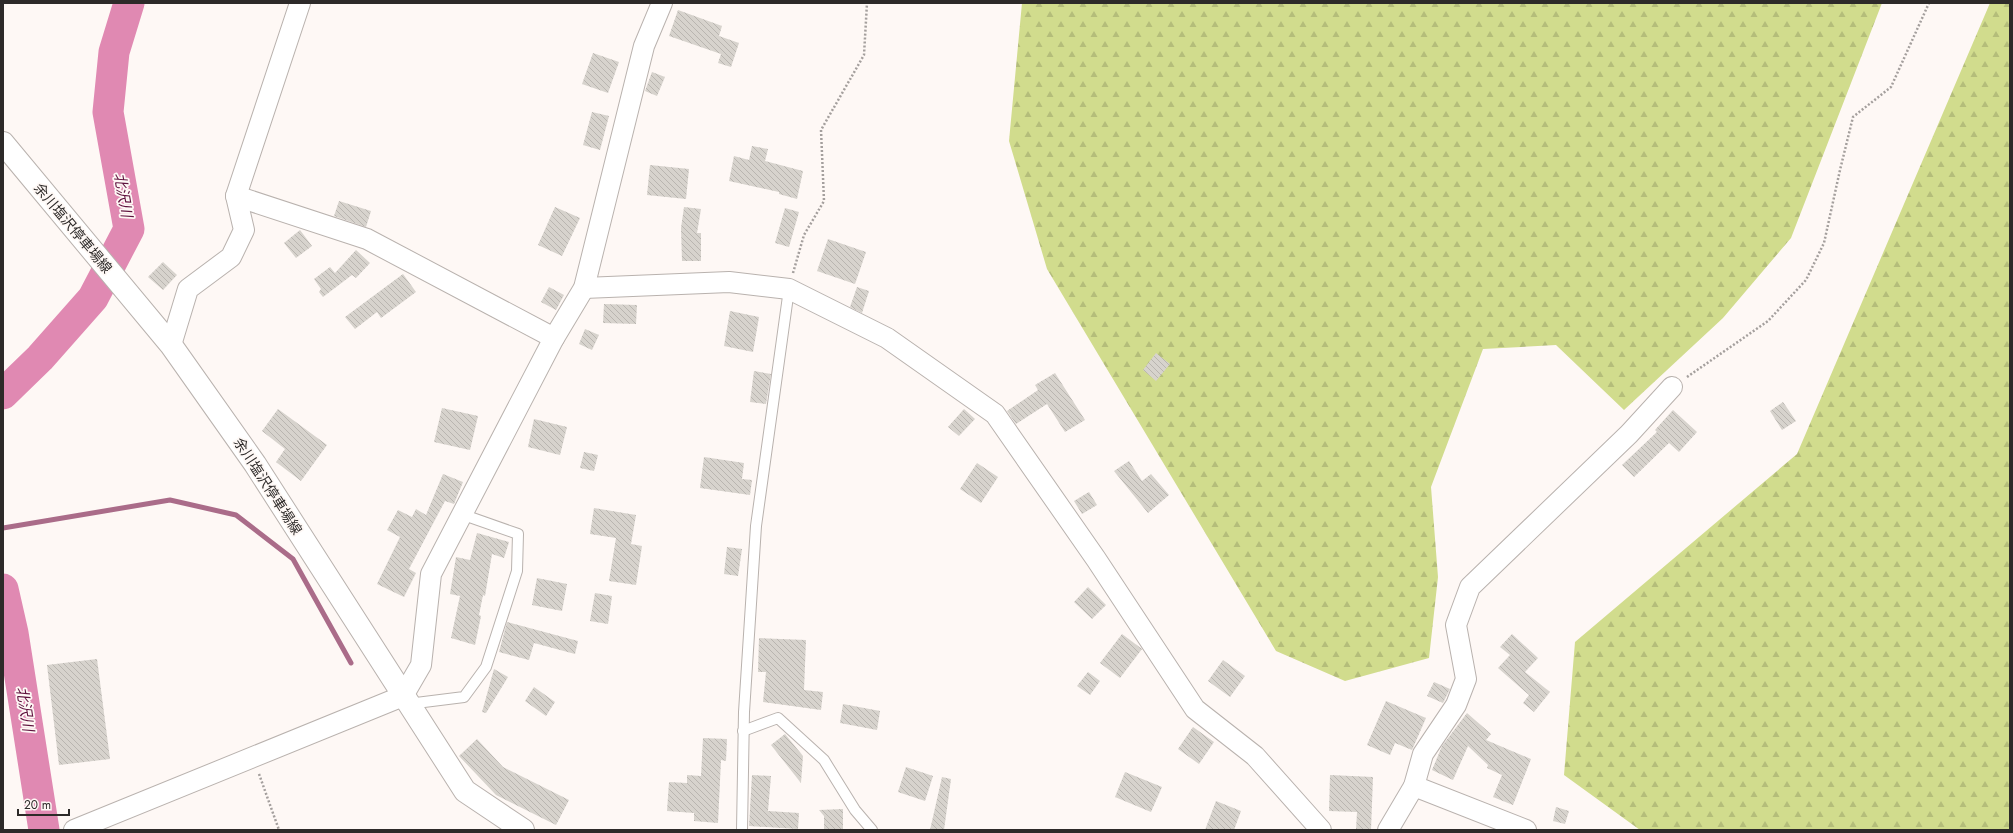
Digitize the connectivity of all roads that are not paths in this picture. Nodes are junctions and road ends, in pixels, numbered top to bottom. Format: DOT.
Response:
graph roads {
  1 [pos="300,3"];
  2 [pos="662,3"];
  3 [pos="3,143"];
  4 [pos="236,196"];
  5 [pos="584,288"];
  6 [pos="789,289"];
  7 [pos="554,338"];
  8 [pos="170,345"];
  9 [pos="1672,387"];
  10 [pos="461,514"];
  11 [pos="405,700"];
  12 [pos="743,731"];
  13 [pos="1414,786"];
  14 [pos="74,830"];
  15 [pos="523,830"];
  16 [pos="742,830"];
  17 [pos="872,830"];
  18 [pos="1321,830"];
  19 [pos="1388,830"];
  20 [pos="1526,830"];
  1 -- 4 [label="street"];
  2 -- 5 [label="street"];
  3 -- 8 [label="main road, 余川塩沢停車場線"];
  4 -- 7 [label="street"];
  4 -- 8 [label="street"];
  5 -- 6 [label="street"];
  5 -- 7 [label="street"];
  6 -- 12 [label="lane"];
  6 -- 18 [label="street"];
  7 -- 10 [label="street"];
  8 -- 11 [label="main road, 余川塩沢停車場線"];
  9 -- 13 [label="street"];
  10 -- 11 [label="street"];
  10 -- 11 [label="lane"];
  11 -- 14 [label="street"];
  11 -- 15 [label="main road, 余川塩沢停車場線"];
  12 -- 16 [label="lane"];
  12 -- 17 [label="lane"];
  13 -- 19 [label="street"];
  13 -- 20 [label="street"];
}
